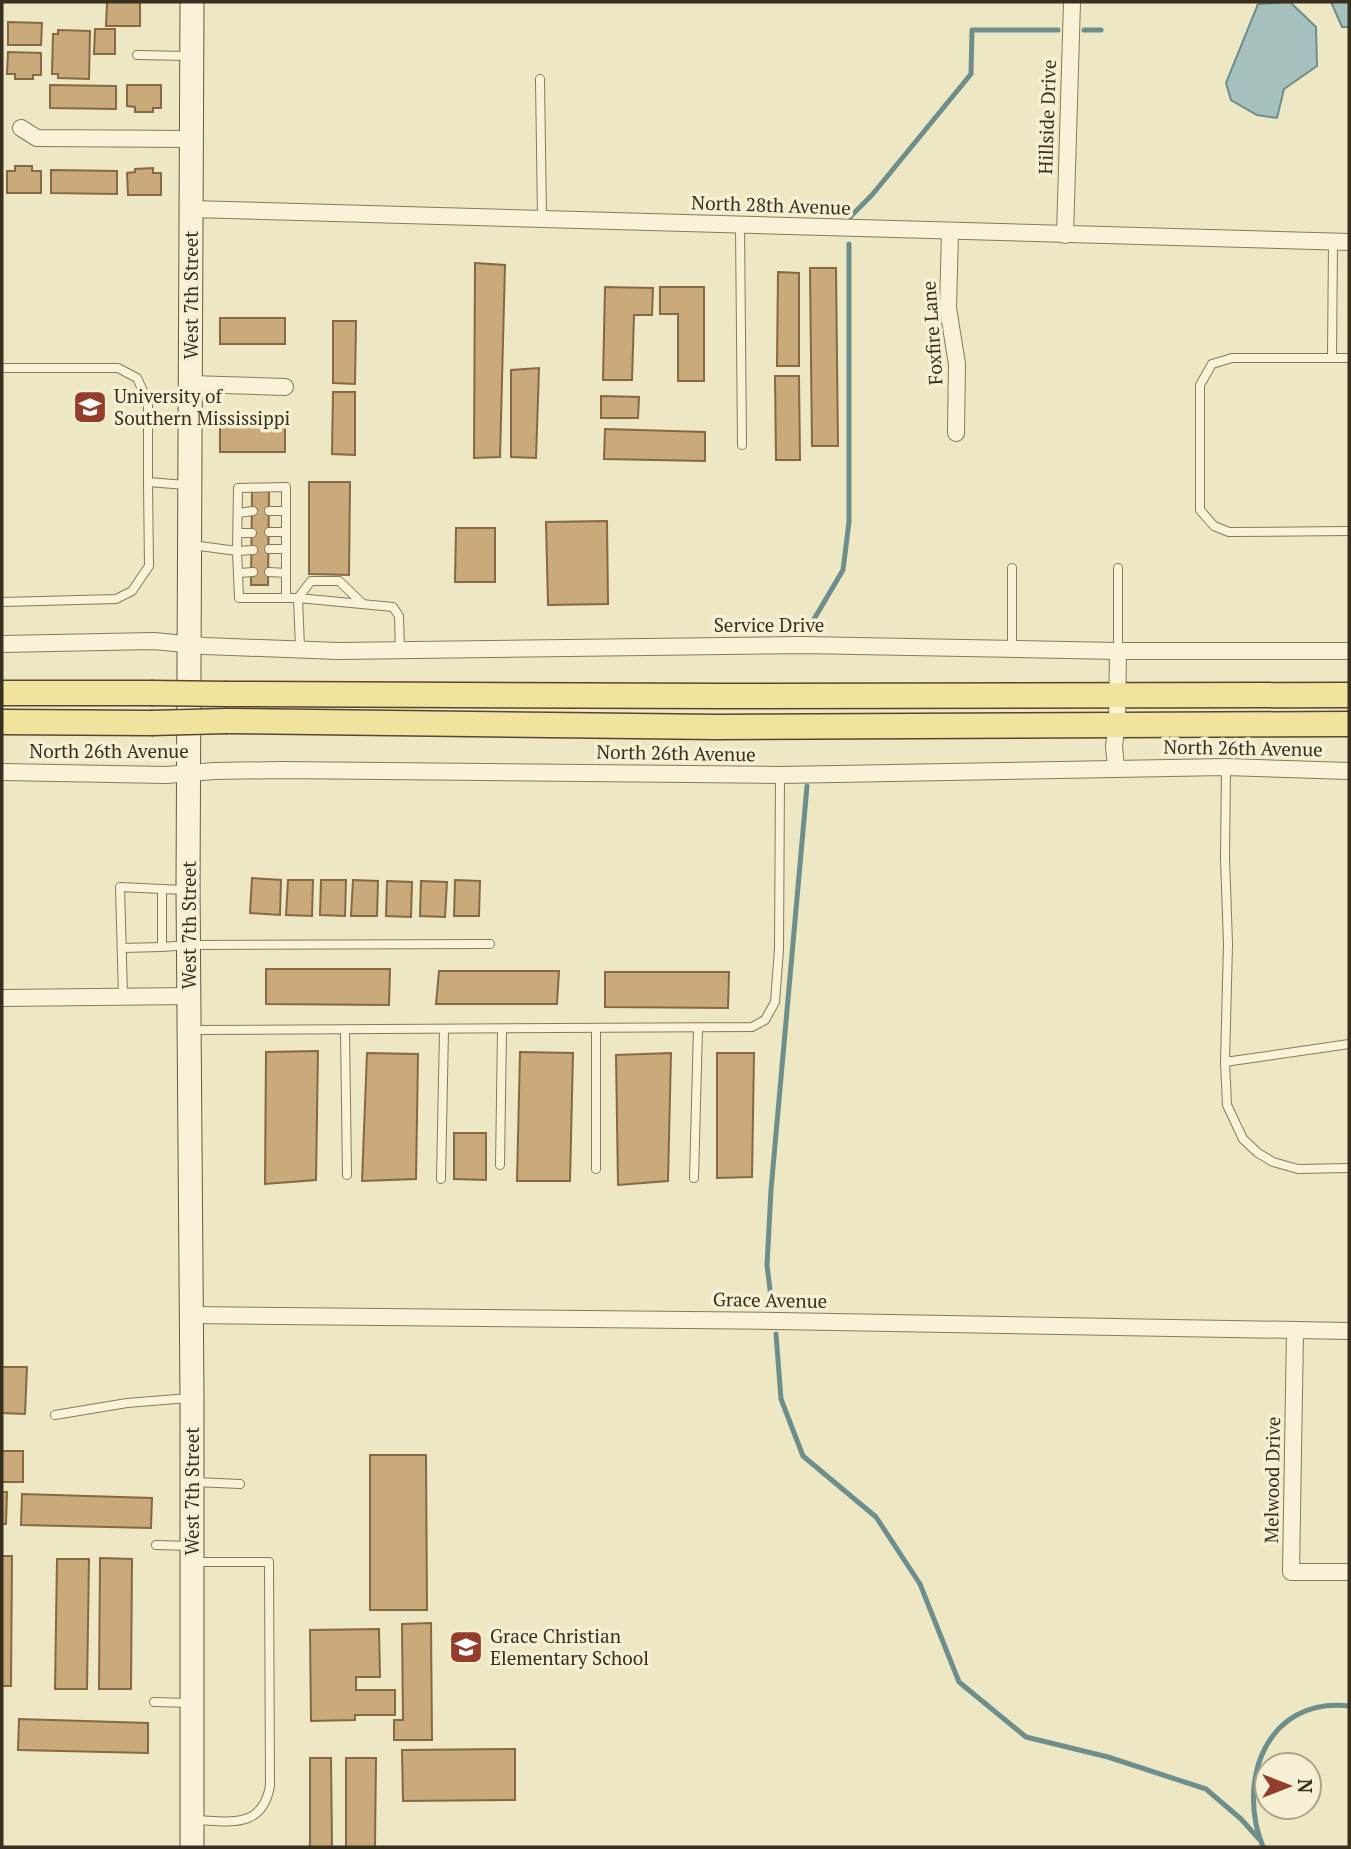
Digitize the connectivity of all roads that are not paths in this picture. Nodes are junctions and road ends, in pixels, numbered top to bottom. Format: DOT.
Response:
graph roads {
  1 [pos="192,2"];
  2 [pos="1072,2"];
  3 [pos="137,55"];
  4 [pos="192,56"];
  5 [pos="540,79"];
  6 [pos="21,128"];
  7 [pos="191,139"];
  8 [pos="191,209"];
  9 [pos="542,218"];
  10 [pos="740,225"];
  11 [pos="950,232"];
  12 [pos="1065,234"];
  13 [pos="1341,242"];
  14 [pos="1332,358"];
  15 [pos="1349,358"];
  16 [pos="2,368"];
  17 [pos="190,384"];
  18 [pos="285,387"];
  19 [pos="956,433"];
  20 [pos="742,445"];
  21 [pos="148,482"];
  22 [pos="189,485"];
  23 [pos="253,511"];
  24 [pos="269,511"];
  25 [pos="285,511"];
  26 [pos="238,513"];
  27 [pos="1349,531"];
  28 [pos="269,532"];
  29 [pos="286,532"];
  30 [pos="238,533"];
  31 [pos="252,533"];
  32 [pos="189,544"];
  33 [pos="286,549"];
  34 [pos="253,550"];
  35 [pos="269,550"];
  36 [pos="237,551"];
  37 [pos="1012,568"];
  38 [pos="1118,568"];
  39 [pos="253,572"];
  40 [pos="269,572"];
  41 [pos="239,573"];
  42 [pos="286,573"];
  43 [pos="286,597"];
  44 [pos="298,598"];
  45 [pos="2,603"];
  46 [pos="363,604"];
  47 [pos="188,643"];
  48 [pos="2,644"];
  49 [pos="300,648"];
  50 [pos="1012,649"];
  51 [pos="400,651"];
  52 [pos="1118,651"];
  53 [pos="1349,651"];
  54 [pos="2,693"];
  55 [pos="1117,695"];
  56 [pos="1349,695"];
  57 [pos="2,722"];
  58 [pos="1117,724"];
  59 [pos="1349,724"];
  60 [pos="1226,767"];
  61 [pos="1116,768"];
  62 [pos="1349,771"];
  63 [pos="2,772"];
  64 [pos="190,773"];
  65 [pos="780,775"];
  66 [pos="162,889"];
  67 [pos="188,890"];
  68 [pos="490,944"];
  69 [pos="188,945"];
  70 [pos="162,947"];
  71 [pos="122,948"];
  72 [pos="189,996"];
  73 [pos="123,997"];
  74 [pos="2,998"];
  75 [pos="698,1028"];
  76 [pos="596,1029"];
  77 [pos="189,1030"];
  78 [pos="444,1030"];
  79 [pos="502,1030"];
  80 [pos="345,1031"];
  81 [pos="1349,1044"];
  82 [pos="1225,1062"];
  83 [pos="500,1165"];
  84 [pos="1349,1168"];
  85 [pos="596,1169"];
  86 [pos="347,1175"];
  87 [pos="694,1178"];
  88 [pos="440,1179"];
  89 [pos="191,1315"];
  90 [pos="1349,1331"];
  91 [pos="1295,1332"];
  92 [pos="192,1398"];
  93 [pos="55,1415"];
  94 [pos="192,1482"];
  95 [pos="240,1484"];
  96 [pos="156,1545"];
  97 [pos="192,1554"];
  98 [pos="1349,1572"];
  99 [pos="154,1702"];
  100 [pos="191,1703"];
  101 [pos="192,1820"];
  102 [pos="191,1847"];
  1 -- 4 [label="main road, West 7th Street"];
  2 -- 12 [label="street, Hillside Drive"];
  3 -- 4 [label="lane"];
  4 -- 7 [label="main road, West 7th Street"];
  5 -- 9 [label="lane"];
  6 -- 7 [label="street"];
  7 -- 8 [label="main road, West 7th Street"];
  8 -- 9 [label="street, North 28th Avenue"];
  8 -- 17 [label="main road, West 7th Street"];
  9 -- 10 [label="street, North 28th Avenue"];
  10 -- 11 [label="street, North 28th Avenue"];
  10 -- 20 [label="lane"];
  11 -- 12 [label="street, North 28th Avenue"];
  11 -- 19 [label="street, Foxfire Lane"];
  12 -- 13 [label="street, North 28th Avenue"];
  13 -- 14 [label="lane"];
  14 -- 15 [label="lane"];
  14 -- 27 [label="lane"];
  16 -- 21 [label="lane"];
  17 -- 18 [label="street"];
  17 -- 22 [label="main road, West 7th Street"];
  21 -- 22 [label="lane"];
  21 -- 45 [label="lane"];
  22 -- 32 [label="main road, West 7th Street"];
  23 -- 26 [label="lane"];
  24 -- 25 [label="lane"];
  25 -- 26 [label="lane"];
  25 -- 29 [label="lane"];
  26 -- 30 [label="lane"];
  28 -- 29 [label="lane"];
  29 -- 33 [label="lane"];
  30 -- 31 [label="lane"];
  30 -- 36 [label="lane"];
  32 -- 36 [label="lane"];
  32 -- 47 [label="main road, West 7th Street"];
  33 -- 35 [label="lane"];
  33 -- 42 [label="lane"];
  34 -- 36 [label="lane"];
  36 -- 41 [label="lane"];
  37 -- 50 [label="lane"];
  38 -- 52 [label="lane"];
  39 -- 41 [label="lane"];
  40 -- 42 [label="lane"];
  41 -- 43 [label="lane"];
  42 -- 43 [label="lane"];
  43 -- 44 [label="lane"];
  44 -- 46 [label="lane"];
  44 -- 46 [label="lane"];
  44 -- 49 [label="lane"];
  46 -- 51 [label="lane"];
  47 -- 48 [label="street, Service Drive"];
  47 -- 49 [label="street, Service Drive"];
  47 -- 64 [label="main road, West 7th Street"];
  49 -- 51 [label="street, Service Drive"];
  50 -- 51 [label="street, Service Drive"];
  50 -- 52 [label="street, Service Drive"];
  52 -- 53 [label="street, Service Drive"];
  52 -- 55 [label="street"];
  54 -- 55 [label="main road, bridge"];
  55 -- 56 [label="main road"];
  55 -- 58 [label="street"];
  57 -- 58 [label="main road, bridge"];
  58 -- 59 [label="main road"];
  58 -- 61 [label="street"];
  60 -- 61 [label="street, North 26th Avenue"];
  60 -- 62 [label="street, North 26th Avenue"];
  60 -- 82 [label="lane"];
  61 -- 65 [label="street, North 26th Avenue"];
  63 -- 64 [label="street, North 26th Avenue"];
  64 -- 65 [label="street, North 26th Avenue"];
  64 -- 67 [label="main road, West 7th Street"];
  65 -- 75 [label="lane"];
  66 -- 67 [label="lane"];
  66 -- 70 [label="lane"];
  66 -- 71 [label="lane"];
  67 -- 69 [label="main road, West 7th Street"];
  68 -- 69 [label="lane"];
  69 -- 70 [label="lane"];
  69 -- 72 [label="main road, West 7th Street"];
  70 -- 71 [label="lane"];
  71 -- 73 [label="lane"];
  72 -- 73 [label="street"];
  72 -- 77 [label="main road, West 7th Street"];
  73 -- 74 [label="street"];
  75 -- 76 [label="lane"];
  75 -- 87 [label="lane"];
  76 -- 79 [label="lane"];
  76 -- 85 [label="lane"];
  77 -- 80 [label="lane"];
  77 -- 89 [label="main road, West 7th Street"];
  78 -- 79 [label="lane"];
  78 -- 80 [label="lane"];
  78 -- 88 [label="lane"];
  79 -- 83 [label="lane"];
  80 -- 86 [label="lane"];
  81 -- 82 [label="lane"];
  82 -- 84 [label="lane"];
  89 -- 91 [label="street, Grace Avenue"];
  89 -- 92 [label="main road, West 7th Street"];
  90 -- 91 [label="street, Grace Avenue"];
  91 -- 98 [label="street, Melwood Drive"];
  92 -- 93 [label="lane"];
  92 -- 94 [label="main road, West 7th Street"];
  94 -- 95 [label="lane"];
  94 -- 97 [label="main road, West 7th Street"];
  96 -- 97 [label="lane"];
  97 -- 100 [label="main road, West 7th Street"];
  97 -- 101 [label="lane"];
  99 -- 100 [label="lane"];
  100 -- 101 [label="main road, West 7th Street"];
  101 -- 102 [label="main road, West 7th Street"];
}
